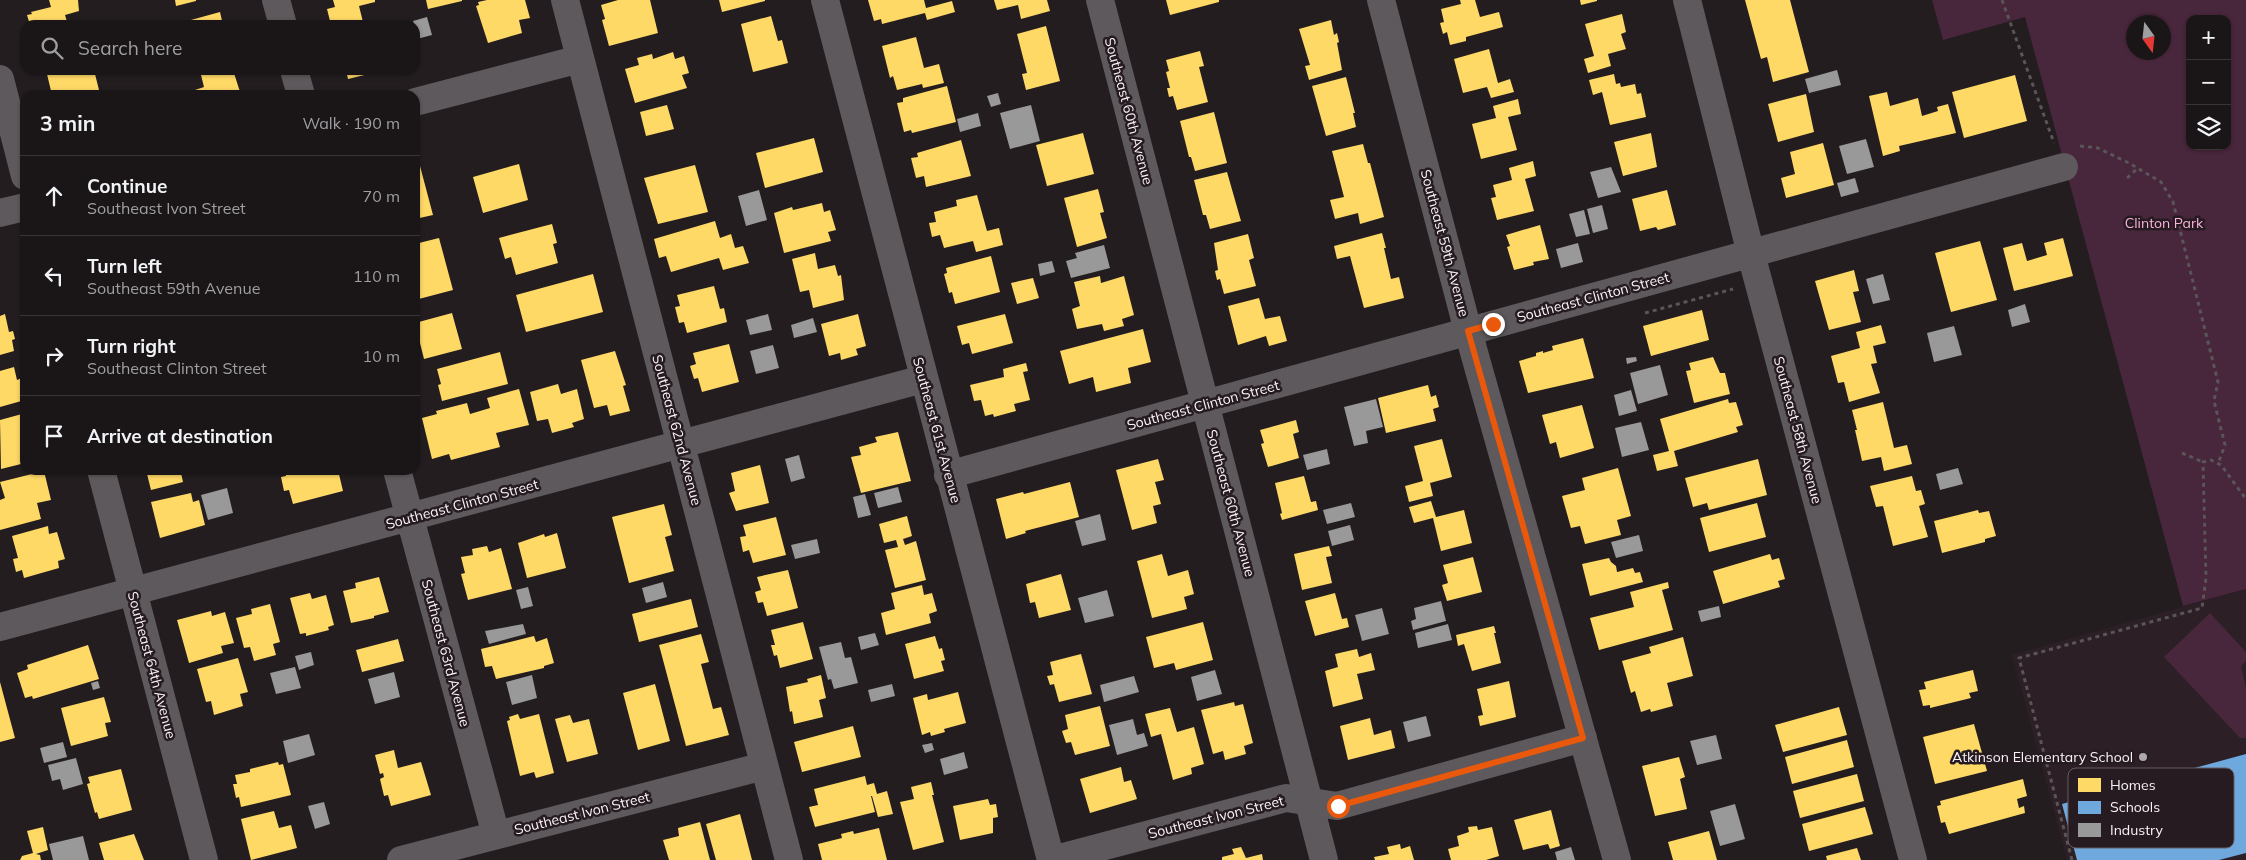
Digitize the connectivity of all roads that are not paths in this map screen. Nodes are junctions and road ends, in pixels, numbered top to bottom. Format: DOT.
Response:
graph roads {
  1 [pos="276,0"];
  2 [pos="565,0"];
  3 [pos="825,0"];
  4 [pos="1100,0"];
  5 [pos="1381,0"];
  6 [pos="1686,0"];
  7 [pos="282,20"];
  8 [pos="580,59"];
  9 [pos="295,75"];
  10 [pos="0,79"];
  11 [pos="300,90"];
  12 [pos="420,101"];
  13 [pos="2065,153"];
  14 [pos="20,157"];
  15 [pos="20,208"];
  16 [pos="0,213"];
  17 [pos="1751,254"];
  18 [pos="1468,331"];
  19 [pos="923,379"];
  20 [pos="1206,404"];
  21 [pos="680,444"];
  22 [pos="102,475"];
  23 [pos="398,475"];
  24 [pos="948,475"];
  25 [pos="410,518"];
  26 [pos="133,592"];
  27 [pos="0,627"];
  28 [pos="1583,738"];
  29 [pos="764,766"];
  30 [pos="1309,802"];
  31 [pos="496,835"];
  32 [pos="204,860"];
  33 [pos="401,860"];
  34 [pos="789,860"];
  35 [pos="1051,860"];
  36 [pos="1324,860"];
  37 [pos="1617,860"];
  38 [pos="1914,860"];
  1 -- 7 [label="street"];
  2 -- 8 [label="street, Southeast 62nd Avenue"];
  3 -- 19 [label="street, Southeast 61st Avenue"];
  4 -- 20 [label="street, Southeast 60th Avenue"];
  5 -- 18 [label="street, Southeast 59th Avenue"];
  6 -- 17 [label="street, Southeast 58th Avenue"];
  8 -- 12 [label="street"];
  8 -- 21 [label="street, Southeast 62nd Avenue"];
  9 -- 11 [label="street"];
  10 -- 14 [label="street"];
  13 -- 17 [label="street, Southeast Clinton Street"];
  15 -- 16 [label="street"];
  17 -- 18 [label="street, Southeast Clinton Street"];
  17 -- 38 [label="street, Southeast 58th Avenue"];
  18 -- 20 [label="street, Southeast Clinton Street"];
  18 -- 28 [label="street, Southeast 59th Avenue"];
  19 -- 21 [label="street, Southeast Clinton Street"];
  19 -- 24 [label="street, Southeast 61st Avenue"];
  20 -- 24 [label="street, Southeast Clinton Street"];
  20 -- 30 [label="street, Southeast 60th Avenue"];
  21 -- 25 [label="street, Southeast Clinton Street"];
  21 -- 29 [label="street, Southeast 62nd Avenue"];
  22 -- 26 [label="street, Southeast 64th Avenue"];
  23 -- 25 [label="street, Southeast 63rd Avenue"];
  24 -- 35 [label="street, Southeast 61st Avenue"];
  25 -- 26 [label="street, Southeast Clinton Street"];
  25 -- 31 [label="street, Southeast 63rd Avenue"];
  26 -- 27 [label="street, Southeast Clinton Street"];
  26 -- 32 [label="street, Southeast 64th Avenue"];
  28 -- 30 [label="street, Southeast Ivon Street"];
  28 -- 37 [label="street, Southeast 59th Avenue"];
  29 -- 31 [label="street, Southeast Ivon Street"];
  29 -- 34 [label="street, Southeast 62nd Avenue"];
  30 -- 35 [label="street, Southeast Ivon Street"];
  30 -- 36 [label="street, Southeast 60th Avenue"];
  31 -- 33 [label="street, Southeast Ivon Street"];
}
